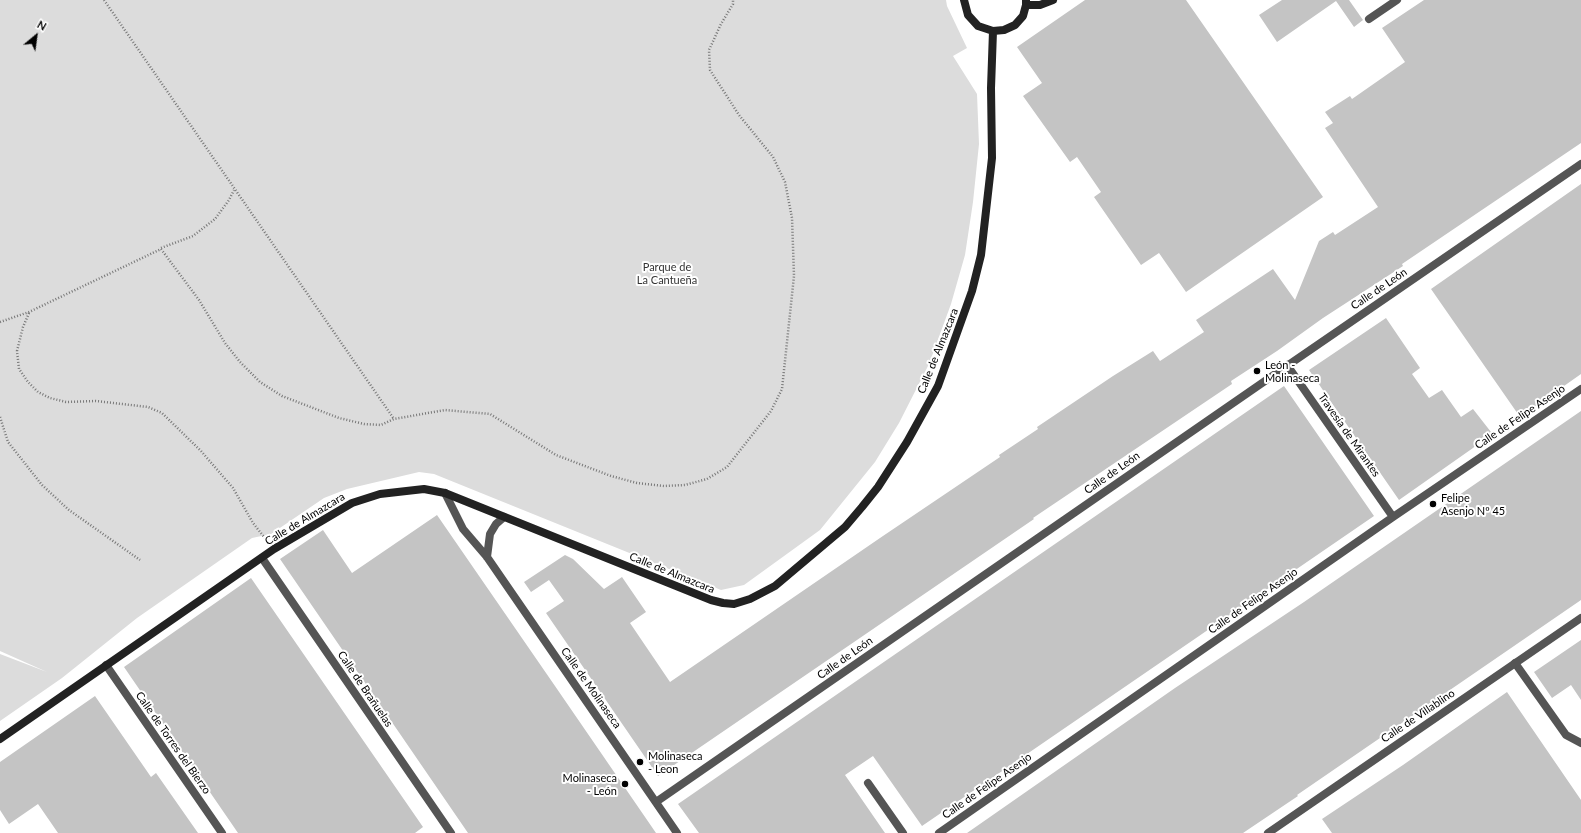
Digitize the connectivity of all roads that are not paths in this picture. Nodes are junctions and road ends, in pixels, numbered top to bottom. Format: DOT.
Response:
graph roads {
  1 [pos="964,0"];
  2 [pos="1053,0"];
  3 [pos="1397,0"];
  4 [pos="1026,2"];
  5 [pos="1369,19"];
  6 [pos="993,31"];
  7 [pos="1581,164"];
  8 [pos="1287,365"];
  9 [pos="1581,389"];
  10 [pos="445,493"];
  11 [pos="504,517"];
  12 [pos="1393,517"];
  13 [pos="487,556"];
  14 [pos="262,558"];
  15 [pos="1581,618"];
  16 [pos="1515,663"];
  17 [pos="106,665"];
  18 [pos="0,739"];
  19 [pos="1581,743"];
  20 [pos="868,783"];
  21 [pos="656,802"];
  22 [pos="222,833"];
  23 [pos="451,833"];
  24 [pos="677,833"];
  25 [pos="903,833"];
  26 [pos="938,833"];
  27 [pos="1268,833"];
  1 -- 6 [label="street"];
  2 -- 4 [label="street"];
  3 -- 5 [label="street"];
  4 -- 6 [label="street"];
  6 -- 11 [label="street, Calle de Almazcara"];
  7 -- 8 [label="street, Calle de León"];
  8 -- 12 [label="street, Travesía de Mirantes"];
  8 -- 21 [label="street, Calle de León"];
  9 -- 12 [label="street, Calle de Felipe Asenjo"];
  10 -- 11 [label="street, Calle de Almazcara"];
  10 -- 13 [label="street, Calle de Molinaseca"];
  10 -- 14 [label="street, Calle de Almazcara"];
  11 -- 13 [label="street"];
  12 -- 26 [label="street, Calle de Felipe Asenjo"];
  13 -- 21 [label="street, Calle de Molinaseca"];
  14 -- 17 [label="street, Calle de Almazcara"];
  14 -- 23 [label="street, Calle de Brañuelas"];
  15 -- 16 [label="street, Calle de Villablino"];
  16 -- 19 [label="street"];
  16 -- 27 [label="street, Calle de Villablino"];
  17 -- 18 [label="street, Calle de Almazcara"];
  17 -- 22 [label="street, Calle de Torres del Bierzo"];
  20 -- 25 [label="street"];
  21 -- 24 [label="street, Calle de Molinaseca"];
}
